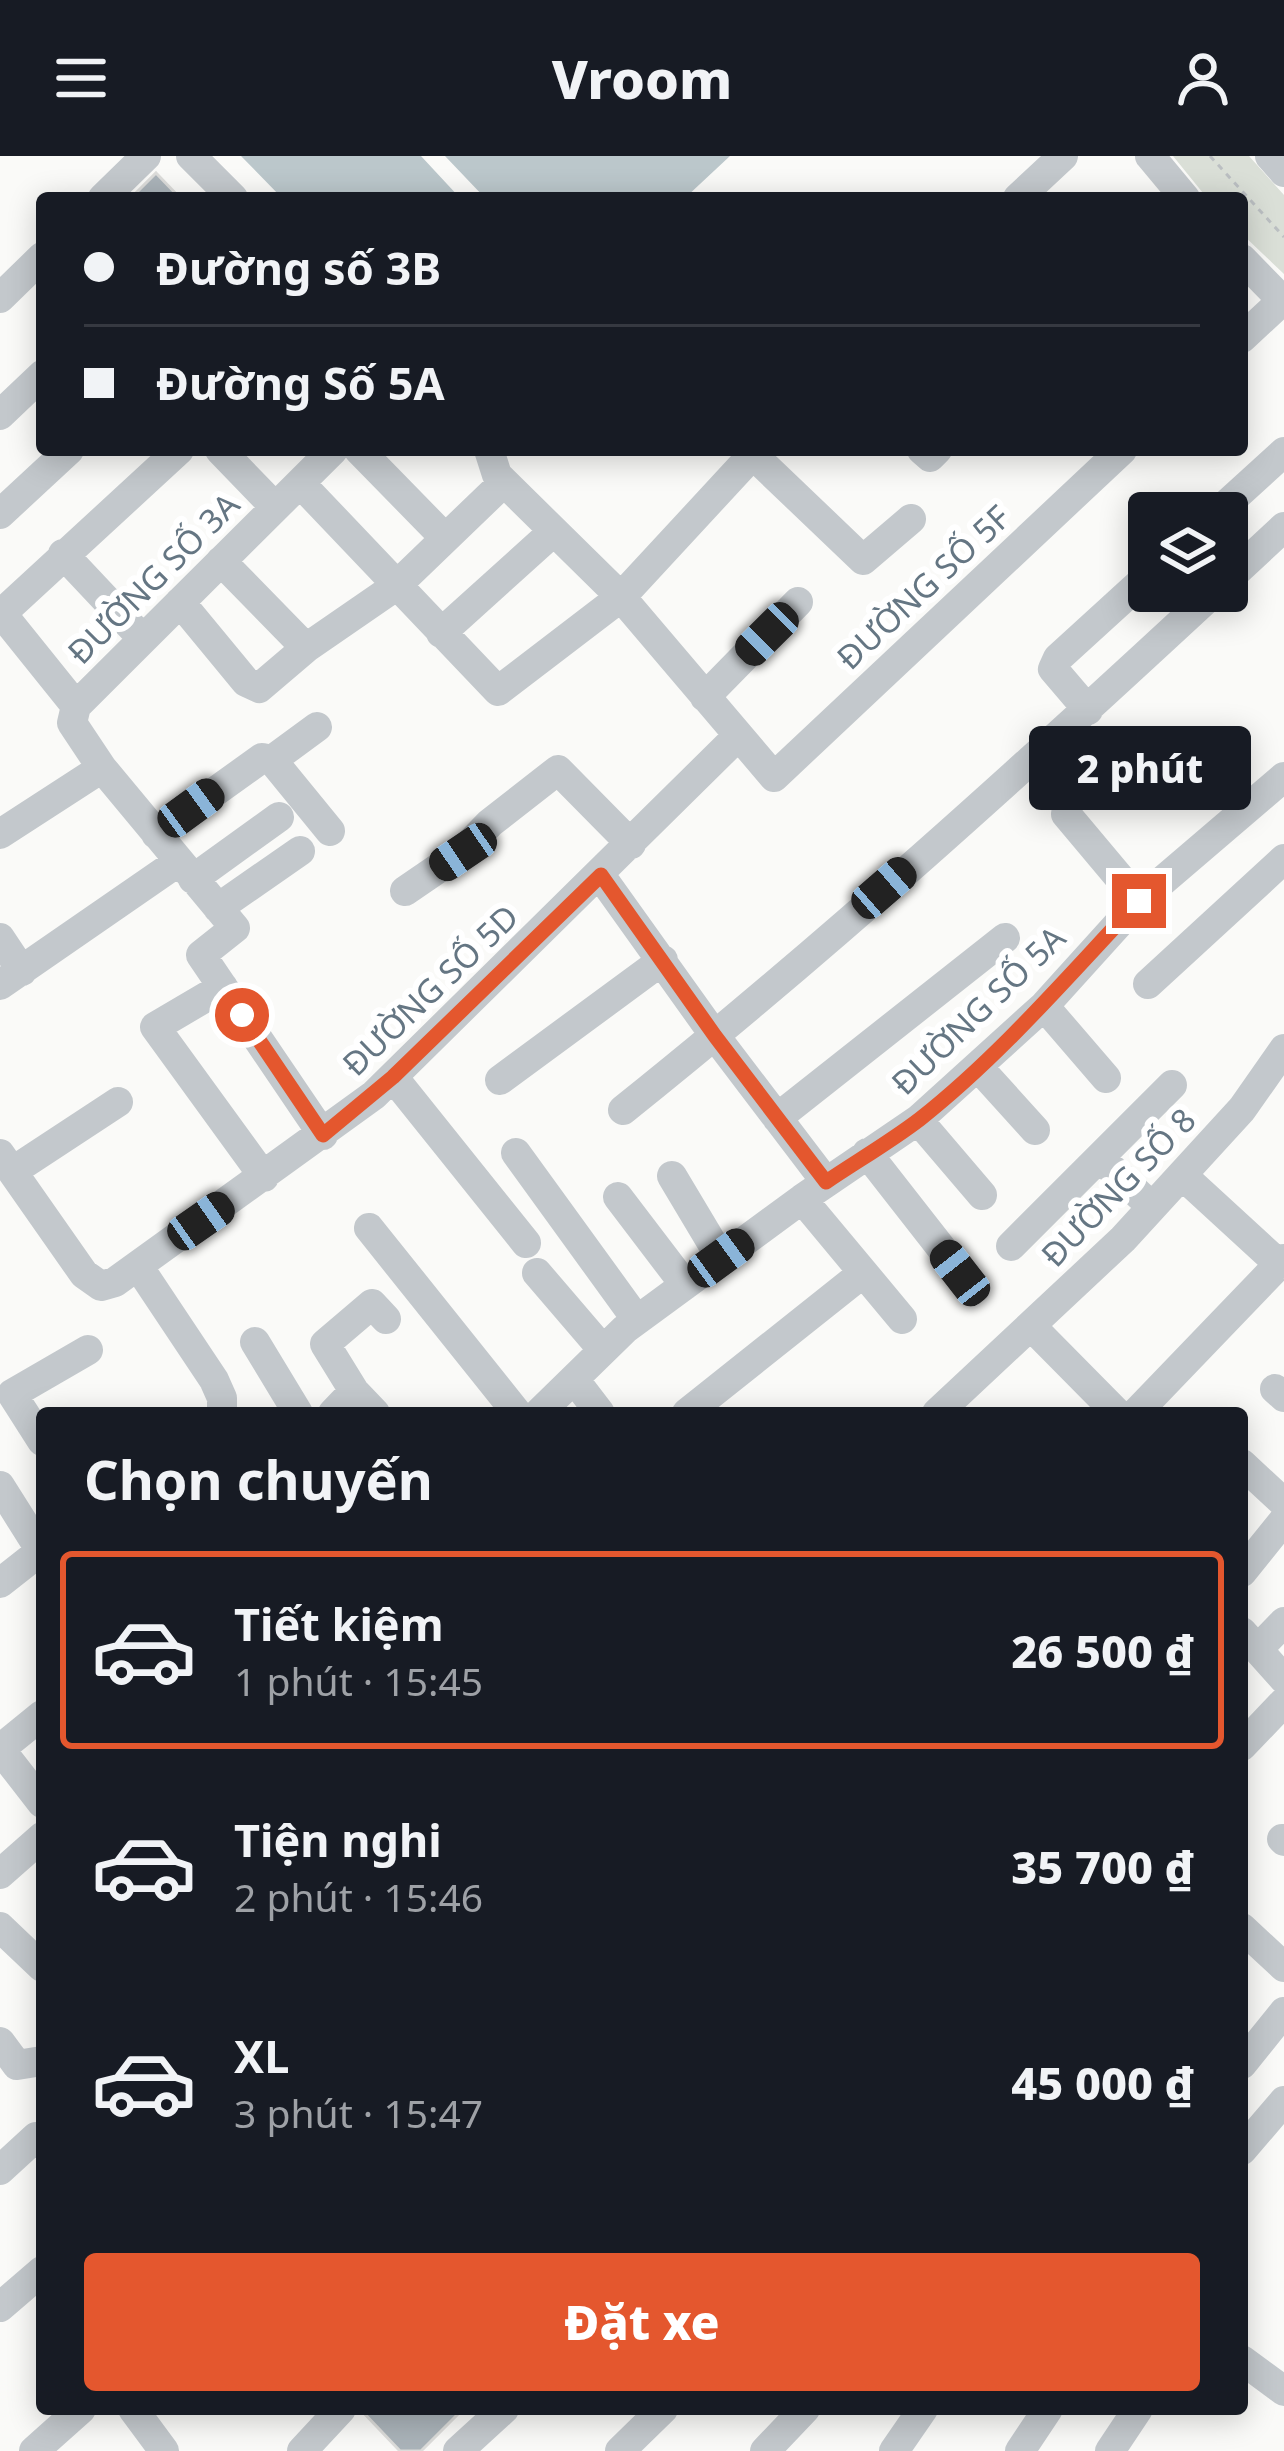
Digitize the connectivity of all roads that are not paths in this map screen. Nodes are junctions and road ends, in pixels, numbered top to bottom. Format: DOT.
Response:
graph roads {
  1 [pos="146,156"];
  2 [pos="191,156"];
  3 [pos="1063,156"];
  4 [pos="1150,156"];
  5 [pos="1270,156"];
  6 [pos="1284,172"];
  7 [pos="109,192"];
  8 [pos="227,192"];
  9 [pos="1024,192"];
  10 [pos="1176,192"];
  11 [pos="36,264"];
  12 [pos="1248,265"];
  13 [pos="0,298"];
  14 [pos="1283,300"];
  15 [pos="1248,332"];
  16 [pos="36,381"];
  17 [pos="0,415"];
  18 [pos="1284,452"];
  19 [pos="63,456"];
  20 [pos="171,456"];
  21 [pos="226,456"];
  22 [pos="327,456"];
  23 [pos="365,456"];
  24 [pos="491,456"];
  25 [pos="749,456"];
  26 [pos="757,456"];
  27 [pos="1117,456"];
  28 [pos="504,482"];
  29 [pos="300,483"];
  30 [pos="1240,492"];
  31 [pos="275,507"];
  32 [pos="0,514"];
  33 [pos="911,519"];
  34 [pos="1284,527"];
  35 [pos="554,531"];
  36 [pos="446,538"];
  37 [pos="63,554"];
  38 [pos="1248,560"];
  39 [pos="221,561"];
  40 [pos="396,586"];
  41 [pos="1128,593"];
  42 [pos="621,597"];
  43 [pos="180,602"];
  44 [pos="798,602"];
  45 [pos="1193,612"];
  46 [pos="1,614"];
  47 [pos="441,633"];
  48 [pos="143,640"];
  49 [pos="306,648"];
  50 [pos="705,697"];
  51 [pos="76,706"];
  52 [pos="1088,710"];
  53 [pos="317,727"];
  54 [pos="736,737"];
  55 [pos="272,760"];
  56 [pos="102,768"];
  57 [pos="1284,777"];
  58 [pos="1066,814"];
  59 [pos="279,817"];
  60 [pos="330,832"];
  61 [pos="0,833"];
  62 [pos="156,834"];
  63 [pos="631,844"];
  64 [pos="300,851"];
  65 [pos="1284,859"];
  66 [pos="185,871"];
  67 [pos="601,875"];
  68 [pos="405,891"];
  69 [pos="1139,901"];
  70 [pos="218,908"];
  71 [pos="0,938"];
  72 [pos="1005,938"];
  73 [pos="663,960"];
  74 [pos="11,978"];
  75 [pos="1148,984"];
  76 [pos="223,987"];
  77 [pos="1044,1006"];
  78 [pos="715,1036"];
  79 [pos="1284,1049"];
  80 [pos="978,1067"];
  81 [pos="393,1077"];
  82 [pos="1106,1078"];
  83 [pos="500,1080"];
  84 [pos="1172,1085"];
  85 [pos="118,1102"];
  86 [pos="623,1109"];
  87 [pos="777,1118"];
  88 [pos="918,1120"];
  89 [pos="1036,1130"];
  90 [pos="323,1135"];
  91 [pos="517,1153"];
  92 [pos="867,1153"];
  93 [pos="1100,1158"];
  94 [pos="6,1162"];
  95 [pos="1182,1175"];
  96 [pos="672,1176"];
  97 [pos="264,1177"];
  98 [pos="814,1191"];
  99 [pos="982,1196"];
  100 [pos="618,1197"];
  101 [pos="1153,1207"];
  102 [pos="369,1228"];
  103 [pos="526,1243"];
  104 [pos="1011,1246"];
  105 [pos="721,1258"];
  106 [pos="1281,1261"];
  107 [pos="138,1266"];
  108 [pos="537,1273"];
  109 [pos="960,1273"];
  110 [pos="863,1274"];
  111 [pos="685,1285"];
  112 [pos="386,1319"];
  113 [pos="902,1319"];
  114 [pos="637,1320"];
  115 [pos="1030,1326"];
  116 [pos="255,1342"];
  117 [pos="88,1350"];
  118 [pos="603,1350"];
  119 [pos="574,1378"];
  120 [pos="354,1406"];
  121 [pos="222,1407"];
  122 [pos="294,1407"];
  123 [pos="512,1407"];
  124 [pos="545,1407"];
  125 [pos="596,1407"];
  126 [pos="695,1407"];
  127 [pos="943,1407"];
  128 [pos="1112,1407"];
  129 [pos="1142,1407"];
  130 [pos="36,1432"];
  131 [pos="1248,1470"];
  132 [pos="0,1486"];
  133 [pos="1284,1503"];
  134 [pos="1284,1520"];
  135 [pos="36,1542"];
  136 [pos="36,1556"];
  137 [pos="1248,1565"];
  138 [pos="0,1583"];
  139 [pos="1284,1622"];
  140 [pos="1250,1641"];
  141 [pos="1284,1679"];
  142 [pos="1284,1702"];
  143 [pos="36,1720"];
  144 [pos="1248,1740"];
  145 [pos="0,1749"];
  146 [pos="36,1795"];
  147 [pos="36,1842"];
  148 [pos="0,1874"];
  149 [pos="0,1927"];
  150 [pos="1248,1934"];
  151 [pos="36,1960"];
  152 [pos="1284,1967"];
  153 [pos="1284,2012"];
  154 [pos="1248,2057"];
  155 [pos="1280,2112"];
  156 [pos="36,2137"];
  157 [pos="1248,2144"];
  158 [pos="0,2170"];
  159 [pos="36,2283"];
  160 [pos="0,2307"];
  161 [pos="1248,2364"];
  162 [pos="1284,2391"];
  163 [pos="74,2415"];
  164 [pos="137,2415"];
  165 [pos="335,2415"];
  166 [pos="497,2415"];
  167 [pos="658,2415"];
  168 [pos="801,2415"];
  169 [pos="919,2415"];
  170 [pos="1044,2415"];
  171 [pos="1134,2415"];
  172 [pos="635,2446"];
  173 [pos="780,2446"];
  174 [pos="34,2451"];
  175 [pos="164,2451"];
  176 [pos="302,2451"];
  177 [pos="458,2451"];
  178 [pos="894,2451"];
  179 [pos="1020,2451"];
  180 [pos="1110,2451"];
  1 -- 7 [label="street"];
  2 -- 8 [label="street"];
  3 -- 9 [label="street"];
  4 -- 10 [label="street"];
  5 -- 6 [label="street"];
  11 -- 13 [label="street"];
  12 -- 14 [label="street"];
  14 -- 15 [label="street"];
  16 -- 17 [label="street"];
  18 -- 30 [label="street"];
  19 -- 32 [label="street"];
  20 -- 37 [label="street"];
  21 -- 31 [label="street"];
  22 -- 29 [label="street, ĐƯỜNG SỐ 3A"];
  23 -- 36 [label="street"];
  24 -- 28 [label="street"];
  25 -- 42 [label="street"];
  26 -- 33 [label="street"];
  27 -- 54 [label="street, ĐƯỜNG SỐ 5F"];
  28 -- 35 [label="street"];
  28 -- 36 [label="street"];
  29 -- 31 [label="street, ĐƯỜNG SỐ 3A"];
  29 -- 40 [label="street"];
  31 -- 39 [label="street, ĐƯỜNG SỐ 3A"];
  34 -- 38 [label="street"];
  35 -- 42 [label="street"];
  35 -- 47 [label="street"];
  36 -- 40 [label="street"];
  37 -- 46 [label="street"];
  37 -- 48 [label="street"];
  39 -- 43 [label="street, ĐƯỜNG SỐ 3A"];
  39 -- 49 [label="street"];
  40 -- 47 [label="street"];
  40 -- 49 [label="street"];
  41 -- 52 [label="street"];
  42 -- 47 [label="street"];
  42 -- 50 [label="street"];
  43 -- 48 [label="street, ĐƯỜNG SỐ 3A"];
  43 -- 49 [label="street"];
  44 -- 50 [label="street"];
  45 -- 52 [label="street"];
  46 -- 51 [label="street"];
  48 -- 51 [label="street, ĐƯỜNG SỐ 3A"];
  50 -- 54 [label="street"];
  51 -- 56 [label="street"];
  52 -- 78 [label="street"];
  53 -- 55 [label="street"];
  54 -- 63 [label="street, ĐƯỜNG SỐ 5D"];
  55 -- 60 [label="street"];
  55 -- 62 [label="street"];
  56 -- 61 [label="street"];
  56 -- 62 [label="street"];
  57 -- 69 [label="street, ĐƯỜNG SỐ 5A"];
  58 -- 69 [label="street"];
  59 -- 66 [label="street"];
  62 -- 66 [label="street"];
  63 -- 67 [label="street, ĐƯỜNG SỐ 5D"];
  63 -- 68 [label="street"];
  64 -- 70 [label="street"];
  65 -- 75 [label="street"];
  66 -- 70 [label="street"];
  66 -- 74 [label="street"];
  67 -- 73 [label="street"];
  67 -- 81 [label="street, ĐƯỜNG SỐ 5D"];
  69 -- 77 [label="street, ĐƯỜNG SỐ 5A"];
  70 -- 76 [label="street"];
  71 -- 74 [label="street"];
  72 -- 87 [label="street"];
  73 -- 78 [label="street"];
  73 -- 83 [label="street"];
  76 -- 90 [label="street"];
  76 -- 97 [label="street"];
  77 -- 80 [label="street, ĐƯỜNG SỐ 5A"];
  77 -- 82 [label="street"];
  78 -- 86 [label="street"];
  78 -- 87 [label="street"];
  79 -- 95 [label="street, ĐƯỜNG SỐ 8"];
  80 -- 88 [label="street, ĐƯỜNG SỐ 5A"];
  80 -- 89 [label="street"];
  81 -- 90 [label="street, ĐƯỜNG SỐ 5D"];
  81 -- 103 [label="street"];
  84 -- 93 [label="street"];
  85 -- 94 [label="street"];
  87 -- 98 [label="street"];
  88 -- 92 [label="street, ĐƯỜNG SỐ 5A"];
  88 -- 99 [label="street"];
  90 -- 97 [label="street, ĐƯỜNG SỐ 5D"];
  91 -- 114 [label="street"];
  92 -- 98 [label="street, ĐƯỜNG SỐ 5A"];
  92 -- 109 [label="street"];
  93 -- 101 [label="street"];
  93 -- 104 [label="street"];
  94 -- 107 [label="street, ĐƯỜNG SỐ 5D"];
  95 -- 101 [label="street, ĐƯỜNG SỐ 8"];
  95 -- 106 [label="street"];
  96 -- 105 [label="street"];
  97 -- 107 [label="street, ĐƯỜNG SỐ 5D"];
  98 -- 105 [label="street, ĐƯỜNG SỐ 5A"];
  98 -- 110 [label="street"];
  100 -- 111 [label="street"];
  101 -- 115 [label="street, ĐƯỜNG SỐ 8"];
  102 -- 123 [label="street"];
  105 -- 111 [label="street, ĐƯỜNG SỐ 5A"];
  106 -- 129 [label="street"];
  107 -- 121 [label="street"];
  108 -- 118 [label="street"];
  110 -- 113 [label="street"];
  110 -- 126 [label="street"];
  111 -- 114 [label="street, ĐƯỜNG SỐ 5A"];
  112 -- 120 [label="street"];
  114 -- 118 [label="street, ĐƯỜNG SỐ 5A"];
  115 -- 127 [label="street, ĐƯỜNG SỐ 8"];
  115 -- 128 [label="street"];
  116 -- 122 [label="street"];
  117 -- 130 [label="street"];
  118 -- 119 [label="street, ĐƯỜNG SỐ 5A"];
  119 -- 124 [label="street, ĐƯỜNG SỐ 5A"];
  119 -- 125 [label="street"];
  131 -- 133 [label="street"];
  132 -- 135 [label="street"];
  134 -- 137 [label="street"];
  136 -- 138 [label="street"];
  139 -- 140 [label="street"];
  140 -- 141 [label="street"];
  142 -- 144 [label="street"];
  143 -- 145 [label="street"];
  145 -- 146 [label="street"];
  147 -- 148 [label="street"];
  149 -- 151 [label="street"];
  150 -- 152 [label="street"];
  153 -- 154 [label="street"];
  155 -- 157 [label="street"];
  156 -- 158 [label="street"];
  159 -- 160 [label="street"];
  161 -- 162 [label="street"];
  163 -- 174 [label="street"];
  164 -- 175 [label="street"];
  165 -- 176 [label="street"];
  166 -- 177 [label="street"];
  167 -- 172 [label="street"];
  168 -- 173 [label="street"];
  169 -- 178 [label="street"];
  170 -- 179 [label="street"];
  171 -- 180 [label="street"];
}
